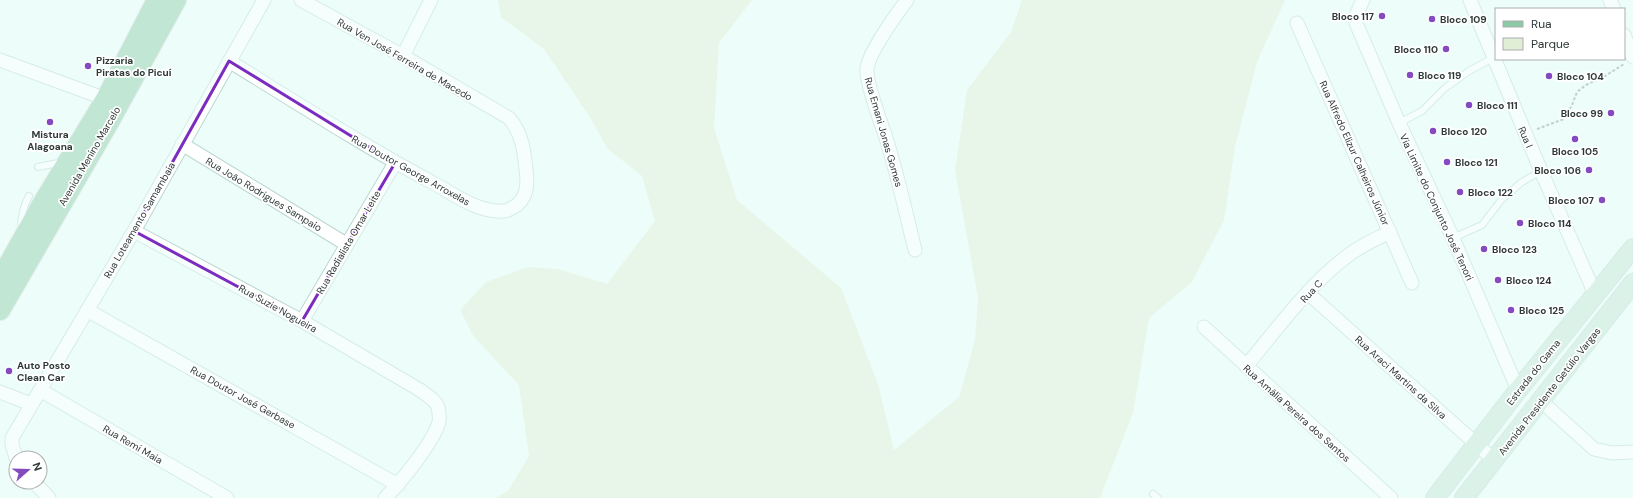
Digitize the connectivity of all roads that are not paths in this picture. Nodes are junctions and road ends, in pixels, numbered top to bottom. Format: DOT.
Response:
graph roads {
  1 [pos="157,0"];
  2 [pos="176,0"];
  3 [pos="264,0"];
  4 [pos="301,0"];
  5 [pos="431,0"];
  6 [pos="907,0"];
  7 [pos="1363,0"];
  8 [pos="1470,0"];
  9 [pos="1297,23"];
  10 [pos="1625,39"];
  11 [pos="403,56"];
  12 [pos="1494,58"];
  13 [pos="1630,59"];
  14 [pos="0,60"];
  15 [pos="229,61"];
  16 [pos="106,99"];
  17 [pos="509,118"];
  18 [pos="1399,123"];
  19 [pos="182,144"];
  20 [pos="68,161"];
  21 [pos="395,163"];
  22 [pos="38,167"];
  23 [pos="1541,171"];
  24 [pos="42,199"];
  25 [pos="134,231"];
  26 [pos="1390,232"];
  27 [pos="1453,238"];
  28 [pos="346,244"];
  29 [pos="1633,248"];
  30 [pos="915,250"];
  31 [pos="0,280"];
  32 [pos="1412,283"];
  33 [pos="1633,283"];
  34 [pos="1308,293"];
  35 [pos="1595,294"];
  36 [pos="0,310"];
  37 [pos="87,310"];
  38 [pos="302,321"];
  39 [pos="1204,327"];
  40 [pos="1246,366"];
  41 [pos="40,390"];
  42 [pos="1518,390"];
  43 [pos="0,392"];
  44 [pos="1541,401"];
  45 [pos="31,404"];
  46 [pos="1477,445"];
  47 [pos="14,450"];
  48 [pos="1633,452"];
  49 [pos="1494,460"];
  50 [pos="398,485"];
  51 [pos="42,490"];
  52 [pos="1153,494"];
  53 [pos="49,498"];
  54 [pos="227,498"];
  55 [pos="385,498"];
  56 [pos="1158,498"];
  57 [pos="1391,498"];
  58 [pos="1435,498"];
  59 [pos="1464,498"];
  1 -- 16 [label="main road, Avenida Menino Marcelo"];
  2 -- 24 [label="main road, Avenida Menino Marcelo"];
  3 -- 15 [label="street, Rua Loteamento Samambaia"];
  4 -- 11 [label="street, Rua Ven José Ferreira de Macedo"];
  5 -- 11 [label="street"];
  6 -- 30 [label="street, Rua Emani Jonas Gomes"];
  7 -- 18 [label="street, Via Limite do Conjunto José Tenori"];
  8 -- 12 [label="street, Rua I"];
  9 -- 26 [label="street, Rua Alfredo Elizur Calheiros Júnior"];
  10 -- 13 [label="street"];
  11 -- 17 [label="street, Rua Ven José Ferreira de Macedo"];
  12 -- 18 [label="lane"];
  12 -- 23 [label="street, Rua I"];
  14 -- 16 [label="street"];
  15 -- 19 [label="street, Rua Loteamento Samambaia"];
  15 -- 21 [label="street, Rua Doutor George Arroxelas"];
  16 -- 20 [label="main road, Avenida Menino Marcelo"];
  17 -- 21 [label="street, Rua Doutor George Arroxelas"];
  18 -- 27 [label="street, Via Limite do Conjunto José Tenori"];
  19 -- 25 [label="street, Rua Loteamento Samambaia"];
  19 -- 28 [label="street, Rua João Rodrigues Sampaio"];
  20 -- 22 [label="lane"];
  20 -- 24 [label="main road, Avenida Menino Marcelo"];
  21 -- 28 [label="street, Rua Radialista Omar Leite"];
  23 -- 27 [label="lane"];
  23 -- 35 [label="street, Rua I"];
  24 -- 31 [label="main road, Avenida Menino Marcelo"];
  24 -- 36 [label="main road, Avenida Menino Marcelo"];
  25 -- 37 [label="street, Rua Loteamento Samambaia"];
  25 -- 38 [label="street, Rua Suzie Nogueira"];
  26 -- 32 [label="street, Rua Alfredo Elizur Calheiros Júnior"];
  26 -- 34 [label="street, Rua C"];
  27 -- 42 [label="street, Via Limite do Conjunto José Tenori"];
  28 -- 38 [label="street, Rua Radialista Omar Leite"];
  29 -- 35 [label="street, Estrada do Gama"];
  33 -- 44 [label="street, Avenida Presidente Getúlio Vargas"];
  34 -- 40 [label="street, Rua C"];
  34 -- 46 [label="street, Rua Araci Martins da Silva"];
  35 -- 42 [label="street, Estrada do Gama"];
  37 -- 41 [label="street, Rua Loteamento Samambaia"];
  37 -- 50 [label="street, Rua Doutor José Gerbase"];
  38 -- 50 [label="street, Rua Suzie Nogueira"];
  39 -- 40 [label="street, Rua Amália Pereira dos Santos"];
  40 -- 57 [label="street, Rua Amália Pereira dos Santos"];
  41 -- 45 [label="street, Rua Loteamento Samambaia"];
  41 -- 54 [label="street, Rua Remi Maia"];
  42 -- 46 [label="street, Estrada do Gama"];
  43 -- 45 [label="street"];
  44 -- 48 [label="street"];
  44 -- 49 [label="street, Avenida Presidente Getúlio Vargas"];
  45 -- 47 [label="street, Rua Loteamento Samambaia"];
  46 -- 49 [label="street, Rua Araci Martins da Silva"];
  46 -- 58 [label="street, Estrada do Gama"];
  49 -- 59 [label="street, Avenida Presidente Getúlio Vargas"];
  50 -- 55 [label="street, Rua Suzie Nogueira"];
  51 -- 53 [label="street"];
  52 -- 56 [label="lane"];
}
